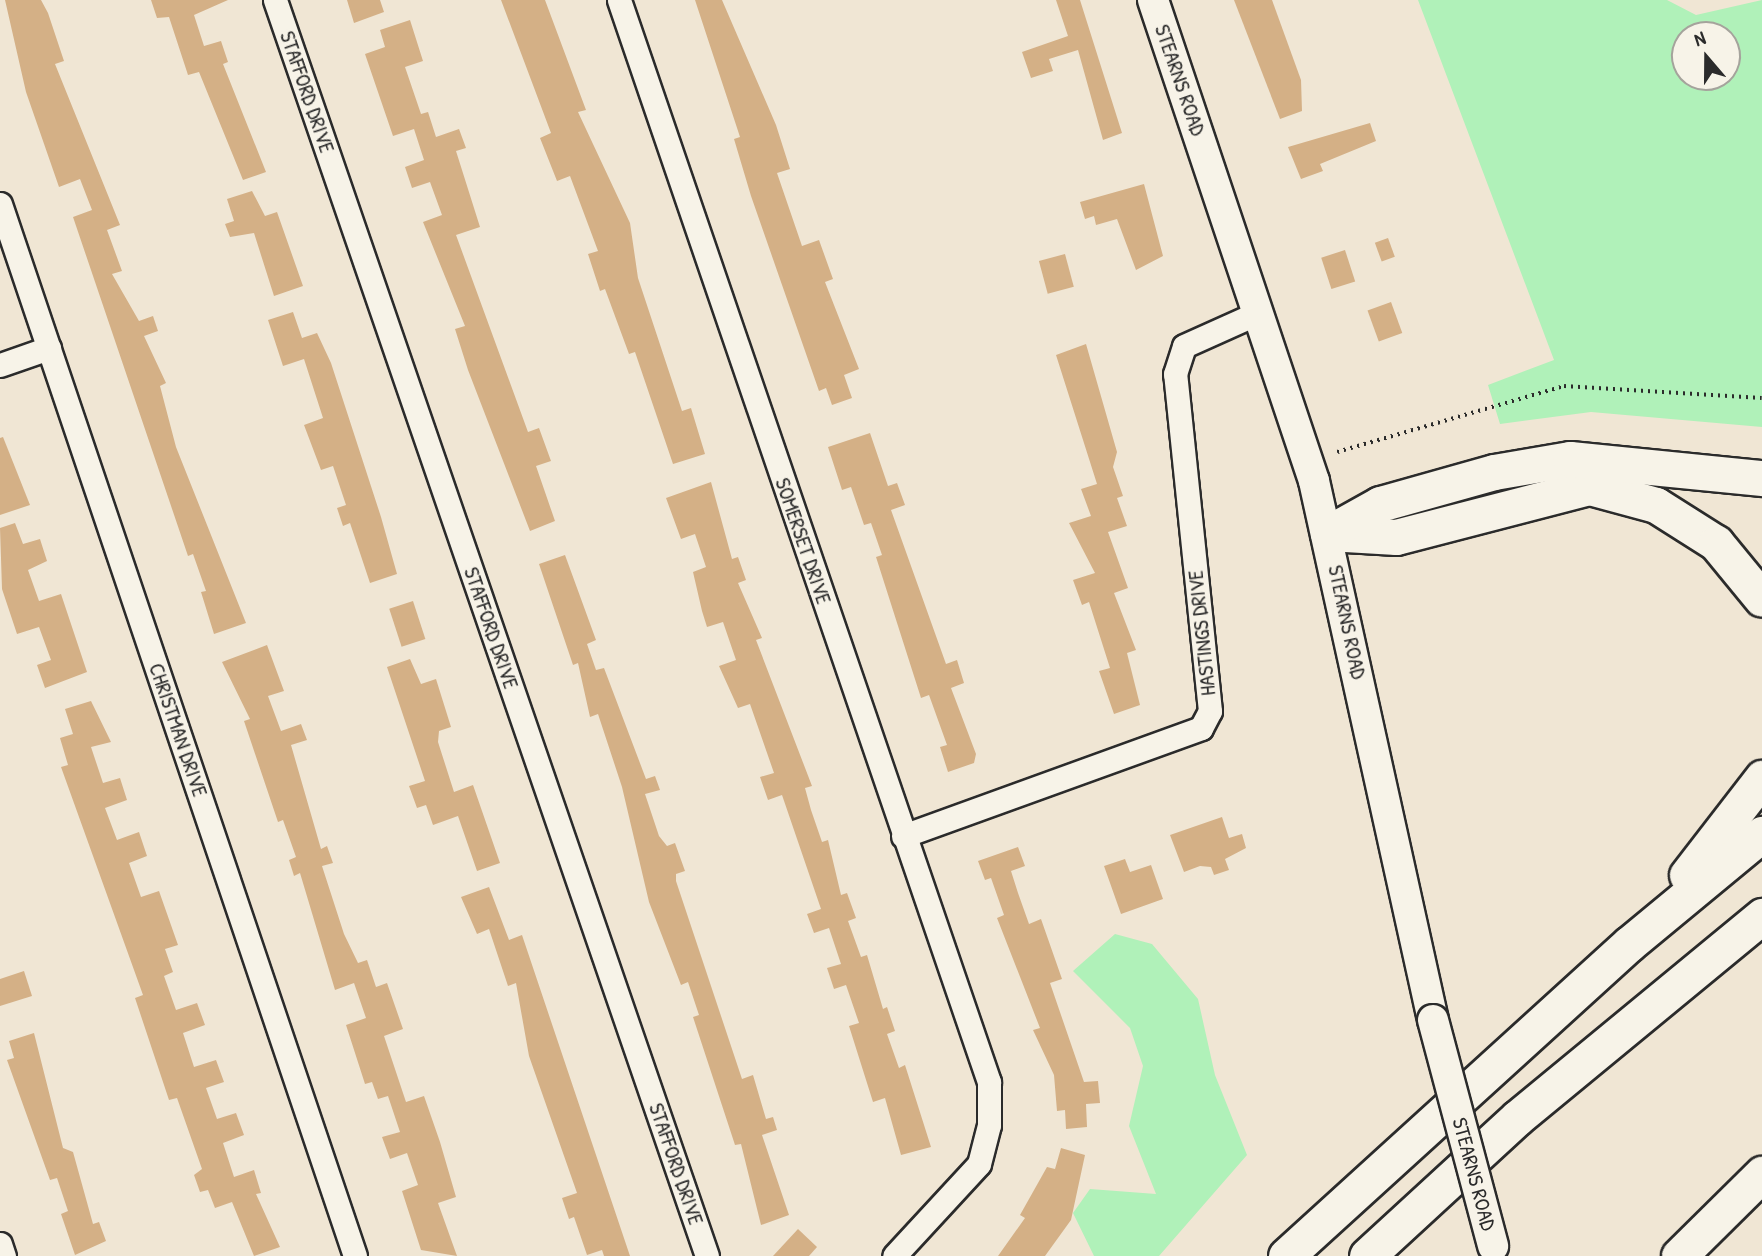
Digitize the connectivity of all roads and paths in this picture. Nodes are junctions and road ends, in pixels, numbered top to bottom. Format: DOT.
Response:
graph roads {
  1 [pos="275,0"];
  2 [pos="619,0"];
  3 [pos="1153,0"];
  4 [pos="0,204"];
  5 [pos="1259,312"];
  6 [pos="49,348"];
  7 [pos="0,365"];
  8 [pos="1762,398"];
  9 [pos="1337,452"];
  10 [pos="1762,478"];
  11 [pos="1328,533"];
  12 [pos="1762,599"];
  13 [pos="1762,778"];
  14 [pos="1762,834"];
  15 [pos="903,836"];
  16 [pos="1762,916"];
  17 [pos="1629,944"];
  18 [pos="1762,1174"];
  19 [pos="0,1244"];
  20 [pos="1494,1251"];
  21 [pos="4,1256"];
  22 [pos="355,1256"];
  23 [pos="707,1256"];
  24 [pos="894,1256"];
  25 [pos="1286,1256"];
  26 [pos="1367,1256"];
  27 [pos="1679,1256"];
  1 -- 23 [label="street, STAFFORD DRIVE"];
  2 -- 15 [label="street, SOMERSET DRIVE"];
  3 -- 5 [label="main road, STEARNS ROAD"];
  4 -- 6 [label="street, CHRISTMAN DRIVE"];
  5 -- 11 [label="main road, STEARNS ROAD"];
  5 -- 15 [label="street, HASTINGS DRIVE"];
  6 -- 7 [label="street"];
  6 -- 22 [label="street, CHRISTMAN DRIVE"];
  8 -- 9 [label="path"];
  10 -- 11 [label="highway"];
  11 -- 12 [label="highway"];
  11 -- 20 [label="main road, STEARNS ROAD, bridge"];
  13 -- 17 [label="highway"];
  14 -- 17 [label="highway"];
  15 -- 24 [label="street, SOMERSET DRIVE"];
  16 -- 26 [label="highway"];
  17 -- 25 [label="highway"];
  18 -- 27 [label="highway"];
  19 -- 21 [label="street"];
}
